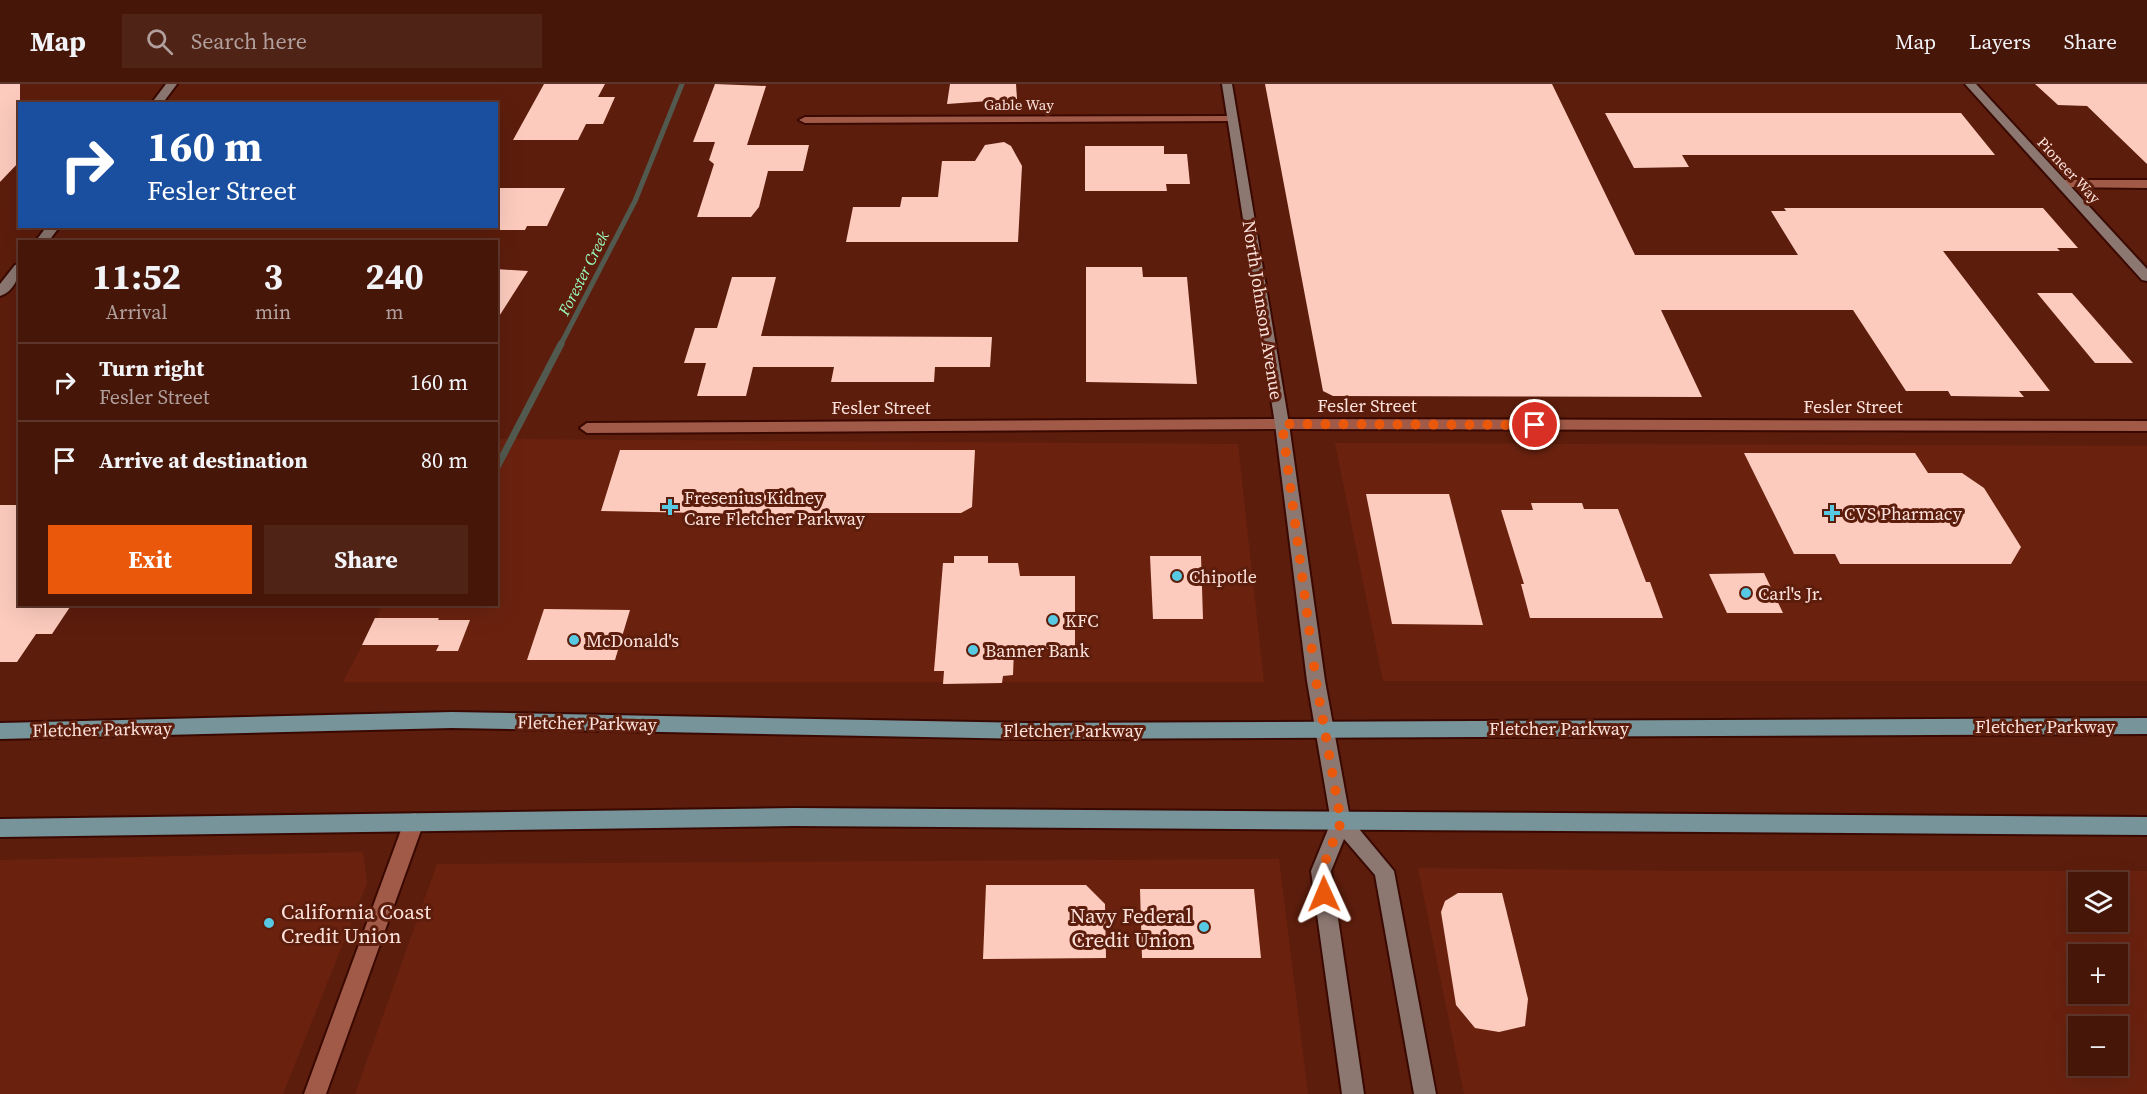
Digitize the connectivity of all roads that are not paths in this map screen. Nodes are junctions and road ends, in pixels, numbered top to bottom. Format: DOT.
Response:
graph roads {
  1 [pos="172,84"];
  2 [pos="1227,84"];
  3 [pos="1970,84"];
  4 [pos="158,102"];
  5 [pos="1233,119"];
  6 [pos="805,120"];
  7 [pos="2062,184"];
  8 [pos="2147,184"];
  9 [pos="52,228"];
  10 [pos="43,240"];
  11 [pos="18,270"];
  12 [pos="2147,277"];
  13 [pos="0,292"];
  14 [pos="1282,424"];
  15 [pos="2147,426"];
  16 [pos="587,428"];
  17 [pos="2147,726"];
  18 [pos="1324,728"];
  19 [pos="0,731"];
  20 [pos="414,822"];
  21 [pos="1341,822"];
  22 [pos="2147,826"];
  23 [pos="0,828"];
  24 [pos="315,1094"];
  25 [pos="1353,1094"];
  26 [pos="1425,1094"];
  1 -- 4 [label="main road"];
  2 -- 5 [label="main road, North Johnson Avenue"];
  3 -- 7 [label="main road, Pioneer Way"];
  5 -- 6 [label="street, Gable Way"];
  5 -- 14 [label="main road, North Johnson Avenue"];
  7 -- 8 [label="street"];
  7 -- 12 [label="main road, Pioneer Way"];
  9 -- 10 [label="main road"];
  11 -- 13 [label="main road"];
  14 -- 15 [label="street, Fesler Street"];
  14 -- 16 [label="street, Fesler Street"];
  14 -- 18 [label="main road, North Johnson Avenue"];
  17 -- 18 [label="main road, Fletcher Parkway"];
  18 -- 19 [label="main road, Fletcher Parkway"];
  18 -- 21 [label="main road, North Johnson Avenue"];
  20 -- 21 [label="main road"];
  20 -- 23 [label="main road"];
  20 -- 24 [label="street"];
  21 -- 22 [label="main road"];
  21 -- 25 [label="main road"];
  21 -- 26 [label="main road"];
}
